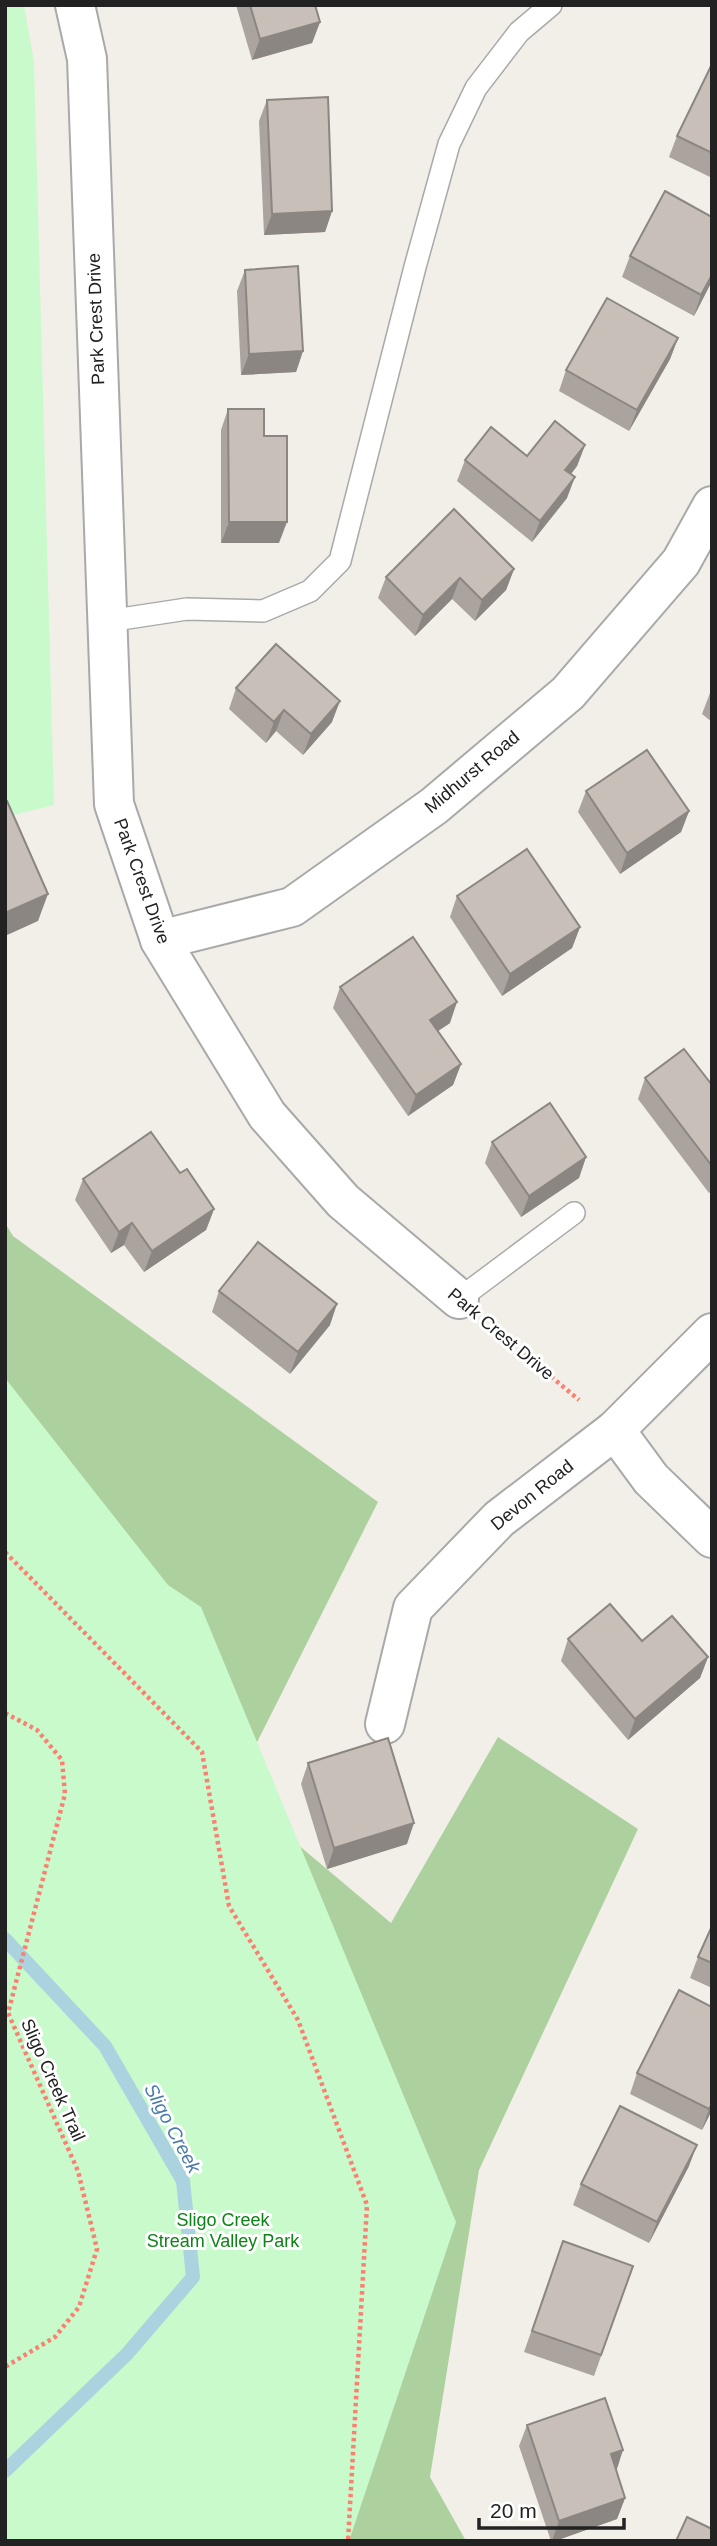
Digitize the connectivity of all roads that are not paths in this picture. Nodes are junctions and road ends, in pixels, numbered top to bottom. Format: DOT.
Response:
graph roads {
  1 [pos="75,5"];
  2 [pos="551,5"];
  3 [pos="712,506"];
  4 [pos="108,621"];
  5 [pos="160,940"];
  6 [pos="574,1213"];
  7 [pos="459,1299"];
  8 [pos="712,1333"];
  9 [pos="615,1430"];
  10 [pos="712,1538"];
  11 [pos="385,1724"];
  1 -- 4 [label="street, Park Crest Drive"];
  2 -- 4 [label="lane"];
  3 -- 5 [label="street, Midhurst Road"];
  4 -- 5 [label="street, Park Crest Drive"];
  5 -- 7 [label="street, Park Crest Drive"];
  6 -- 7 [label="lane"];
  8 -- 9 [label="street, Devon Road"];
  9 -- 10 [label="street"];
  9 -- 11 [label="street, Devon Road"];
}
